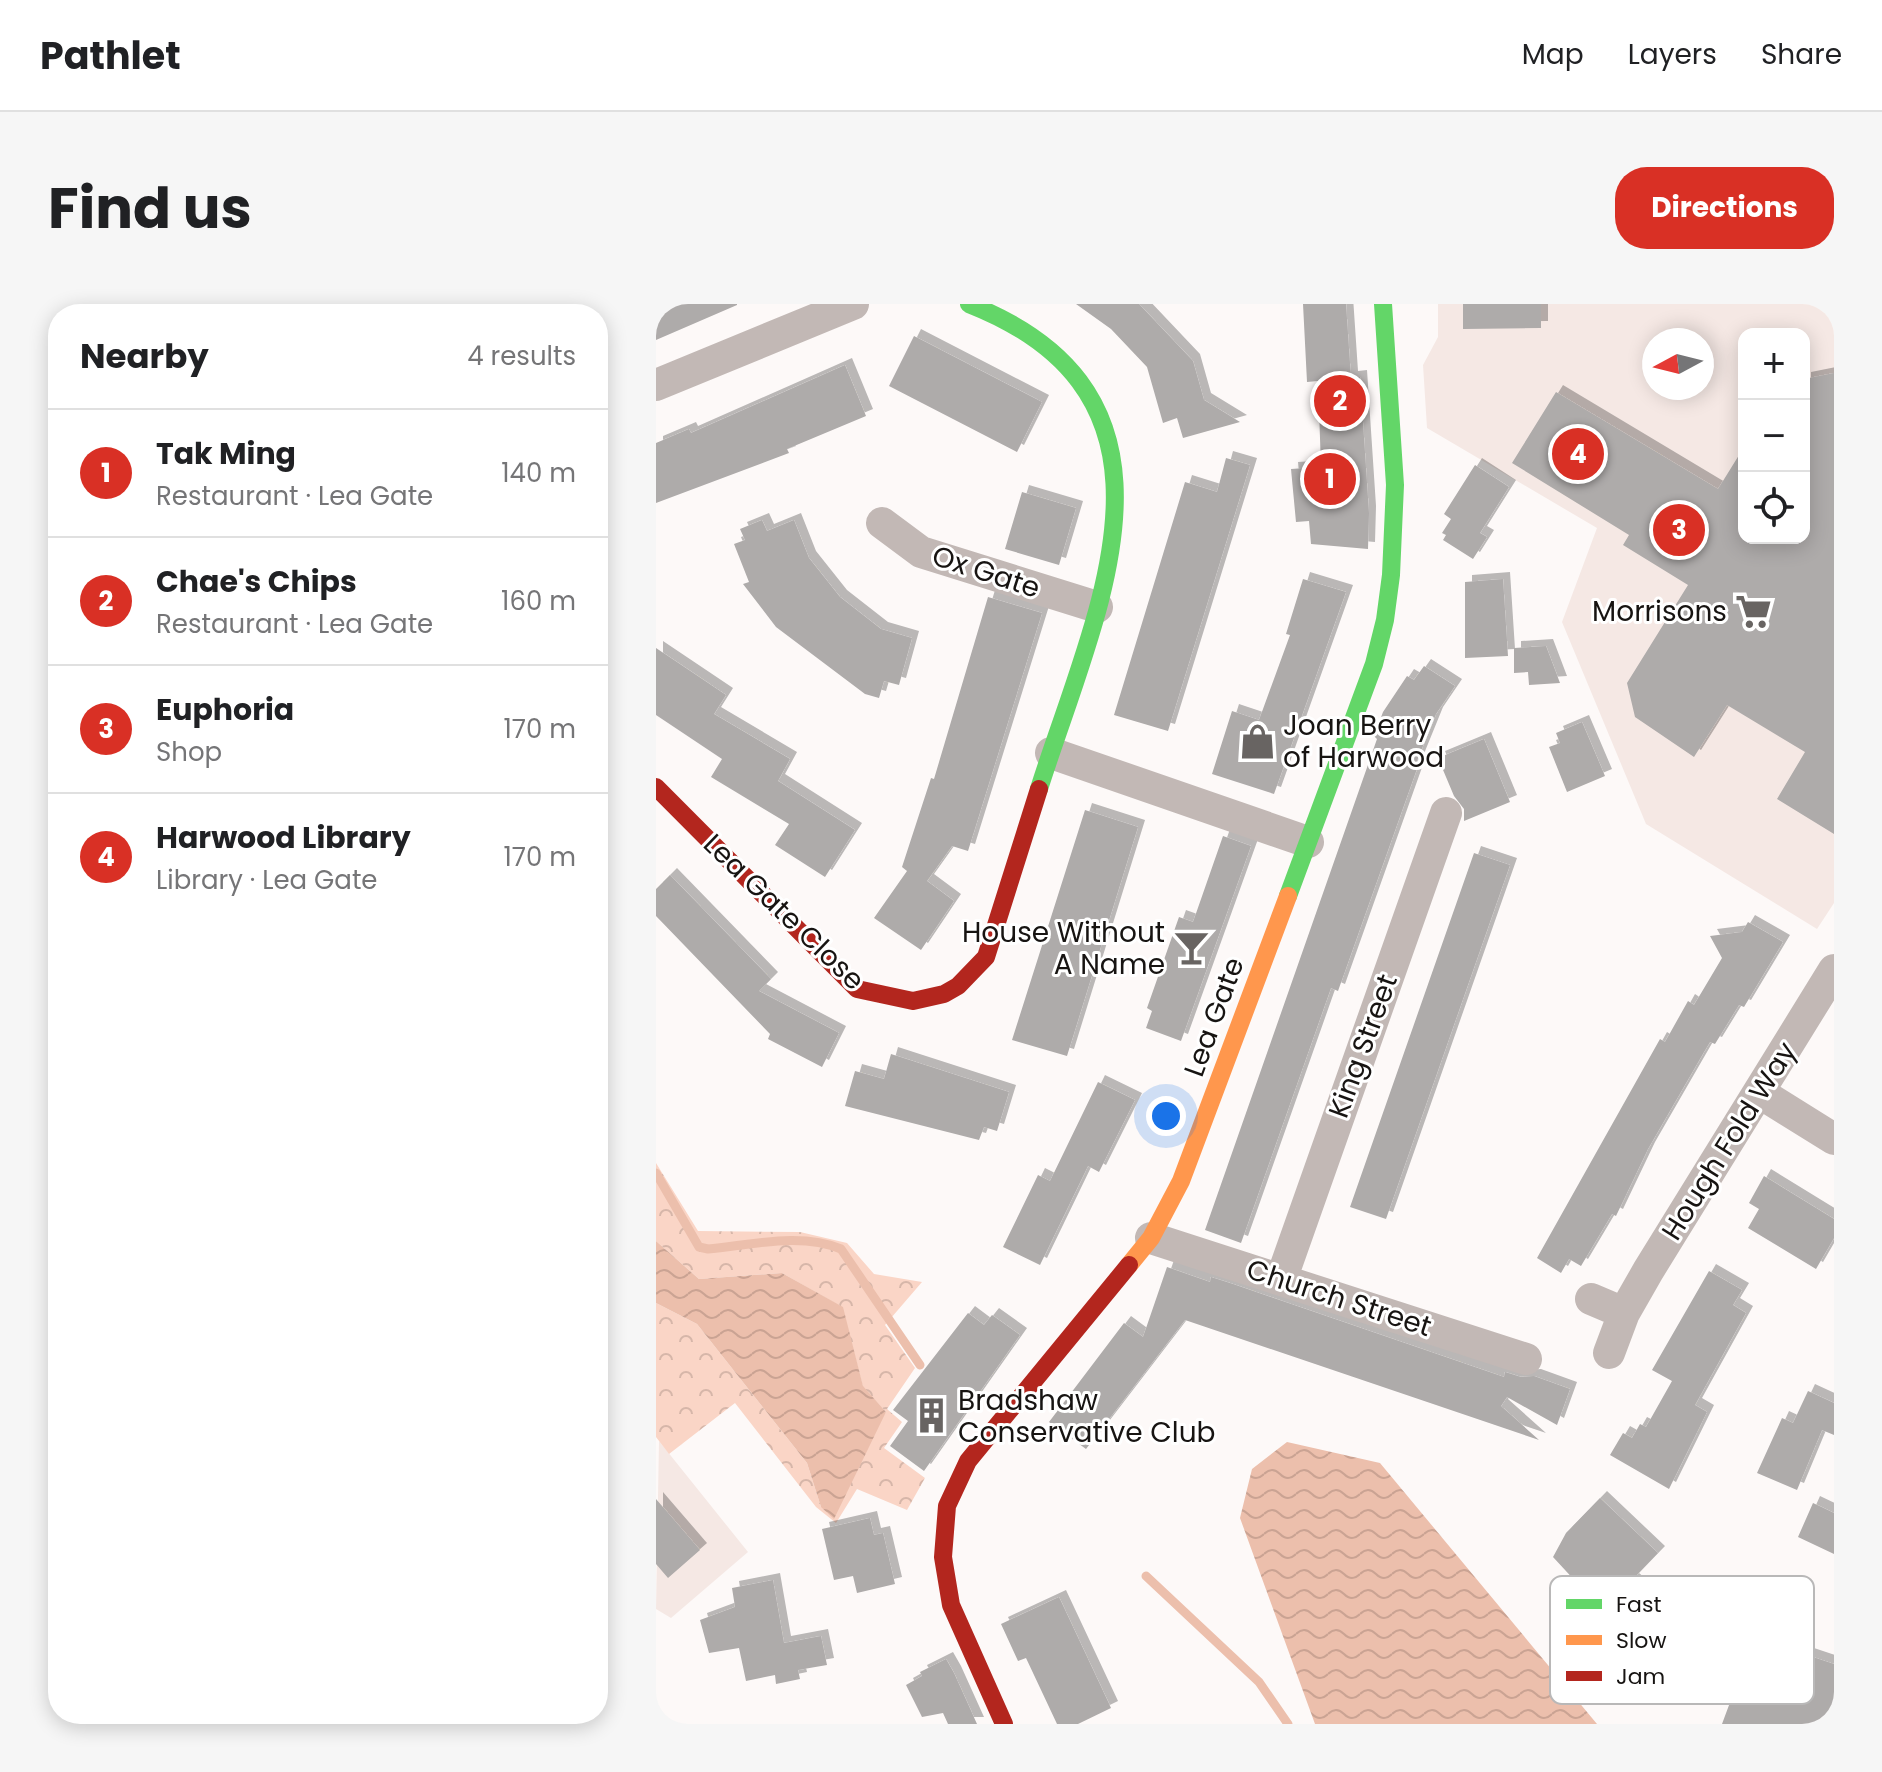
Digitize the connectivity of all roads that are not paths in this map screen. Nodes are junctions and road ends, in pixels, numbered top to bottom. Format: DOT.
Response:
graph roads {
  1 [pos="853,304"];
  2 [pos="969,304"];
  3 [pos="1383,304"];
  4 [pos="656,385"];
  5 [pos="882,523"];
  6 [pos="1097,607"];
  7 [pos="1051,753"];
  8 [pos="656,787"];
  9 [pos="1446,813"];
  10 [pos="1308,842"];
  11 [pos="1834,970"];
  12 [pos="1760,1093"];
  13 [pos="1834,1139"];
  14 [pos="1151,1238"];
  15 [pos="1281,1280"];
  16 [pos="1591,1299"];
  17 [pos="1624,1313"];
  18 [pos="1609,1353"];
  19 [pos="1526,1359"];
  20 [pos="1004,1724"];
  1 -- 4 [label="street"];
  2 -- 6 [label="main road, Lea Gate Close"];
  3 -- 10 [label="main road, Lea Gate"];
  5 -- 6 [label="street, Ox Gate"];
  6 -- 7 [label="main road, Lea Gate Close"];
  7 -- 8 [label="main road, Lea Gate Close"];
  7 -- 10 [label="street"];
  9 -- 15 [label="street, King Street"];
  10 -- 14 [label="main road, Lea Gate"];
  11 -- 12 [label="street, Hough Fold Way"];
  12 -- 13 [label="street"];
  12 -- 17 [label="street, Hough Fold Way"];
  14 -- 15 [label="street, Church Street"];
  14 -- 20 [label="main road, Lea Gate"];
  15 -- 19 [label="street, Church Street"];
  16 -- 17 [label="street"];
  17 -- 18 [label="street, Hough Fold Way"];
}
